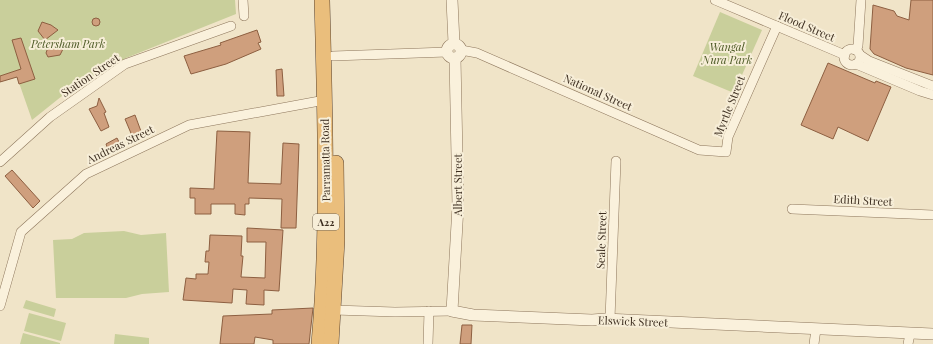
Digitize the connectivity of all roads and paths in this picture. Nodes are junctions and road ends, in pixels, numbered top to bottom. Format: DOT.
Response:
graph roads {
  1 [pos="243,0"];
  2 [pos="322,0"];
  3 [pos="332,0"];
  4 [pos="452,0"];
  5 [pos="715,0"];
  6 [pos="861,0"];
  7 [pos="244,16"];
  8 [pos="231,26"];
  9 [pos="777,26"];
  10 [pos="454,51"];
  11 [pos="845,55"];
  12 [pos="333,56"];
  13 [pos="857,57"];
  14 [pos="933,86"];
  15 [pos="933,95"];
  16 [pos="325,100"];
  17 [pos="726,152"];
  18 [pos="0,162"];
  19 [pos="616,162"];
  20 [pos="792,209"];
  21 [pos="933,215"];
  22 [pos="0,306"];
  23 [pos="334,310"];
  24 [pos="429,310"];
  25 [pos="452,311"];
  26 [pos="610,319"];
  27 [pos="816,329"];
  28 [pos="933,334"];
  29 [pos="909,339"];
  30 [pos="319,344"];
  31 [pos="331,344"];
  32 [pos="428,344"];
  33 [pos="814,344"];
  1 -- 7 [label="street"];
  2 -- 16 [label="highway, Parramatta Road / A22"];
  3 -- 12 [label="highway, Parramatta Road / A22"];
  4 -- 10 [label="street, Albert Street"];
  5 -- 9 [label="street, Flood Street"];
  6 -- 13 [label="street"];
  8 -- 18 [label="street, Station Street"];
  9 -- 11 [label="street, Flood Street"];
  9 -- 17 [label="street, Myrtle Street"];
  10 -- 12 [label="street, National Street"];
  10 -- 17 [label="street, National Street"];
  10 -- 25 [label="street, Albert Street"];
  11 -- 13 [label="street"];
  11 -- 13 [label="street, Flood Street"];
  12 -- 23 [label="highway, Parramatta Road / A22"];
  13 -- 14 [label="street"];
  13 -- 15 [label="street"];
  16 -- 22 [label="street, Andreas Street"];
  16 -- 30 [label="highway, Parramatta Road / A22"];
  19 -- 26 [label="street, Seale Street"];
  20 -- 21 [label="street, Edith Street"];
  23 -- 24 [label="street, Elswick Street"];
  23 -- 31 [label="highway, Parramatta Road / A22"];
  24 -- 25 [label="street, Elswick Street"];
  24 -- 32 [label="street"];
  25 -- 26 [label="street, Elswick Street"];
  26 -- 27 [label="street, Elswick Street"];
  27 -- 29 [label="street, Elswick Street"];
  27 -- 33 [label="street"];
  28 -- 29 [label="street, Elswick Street"];
}
